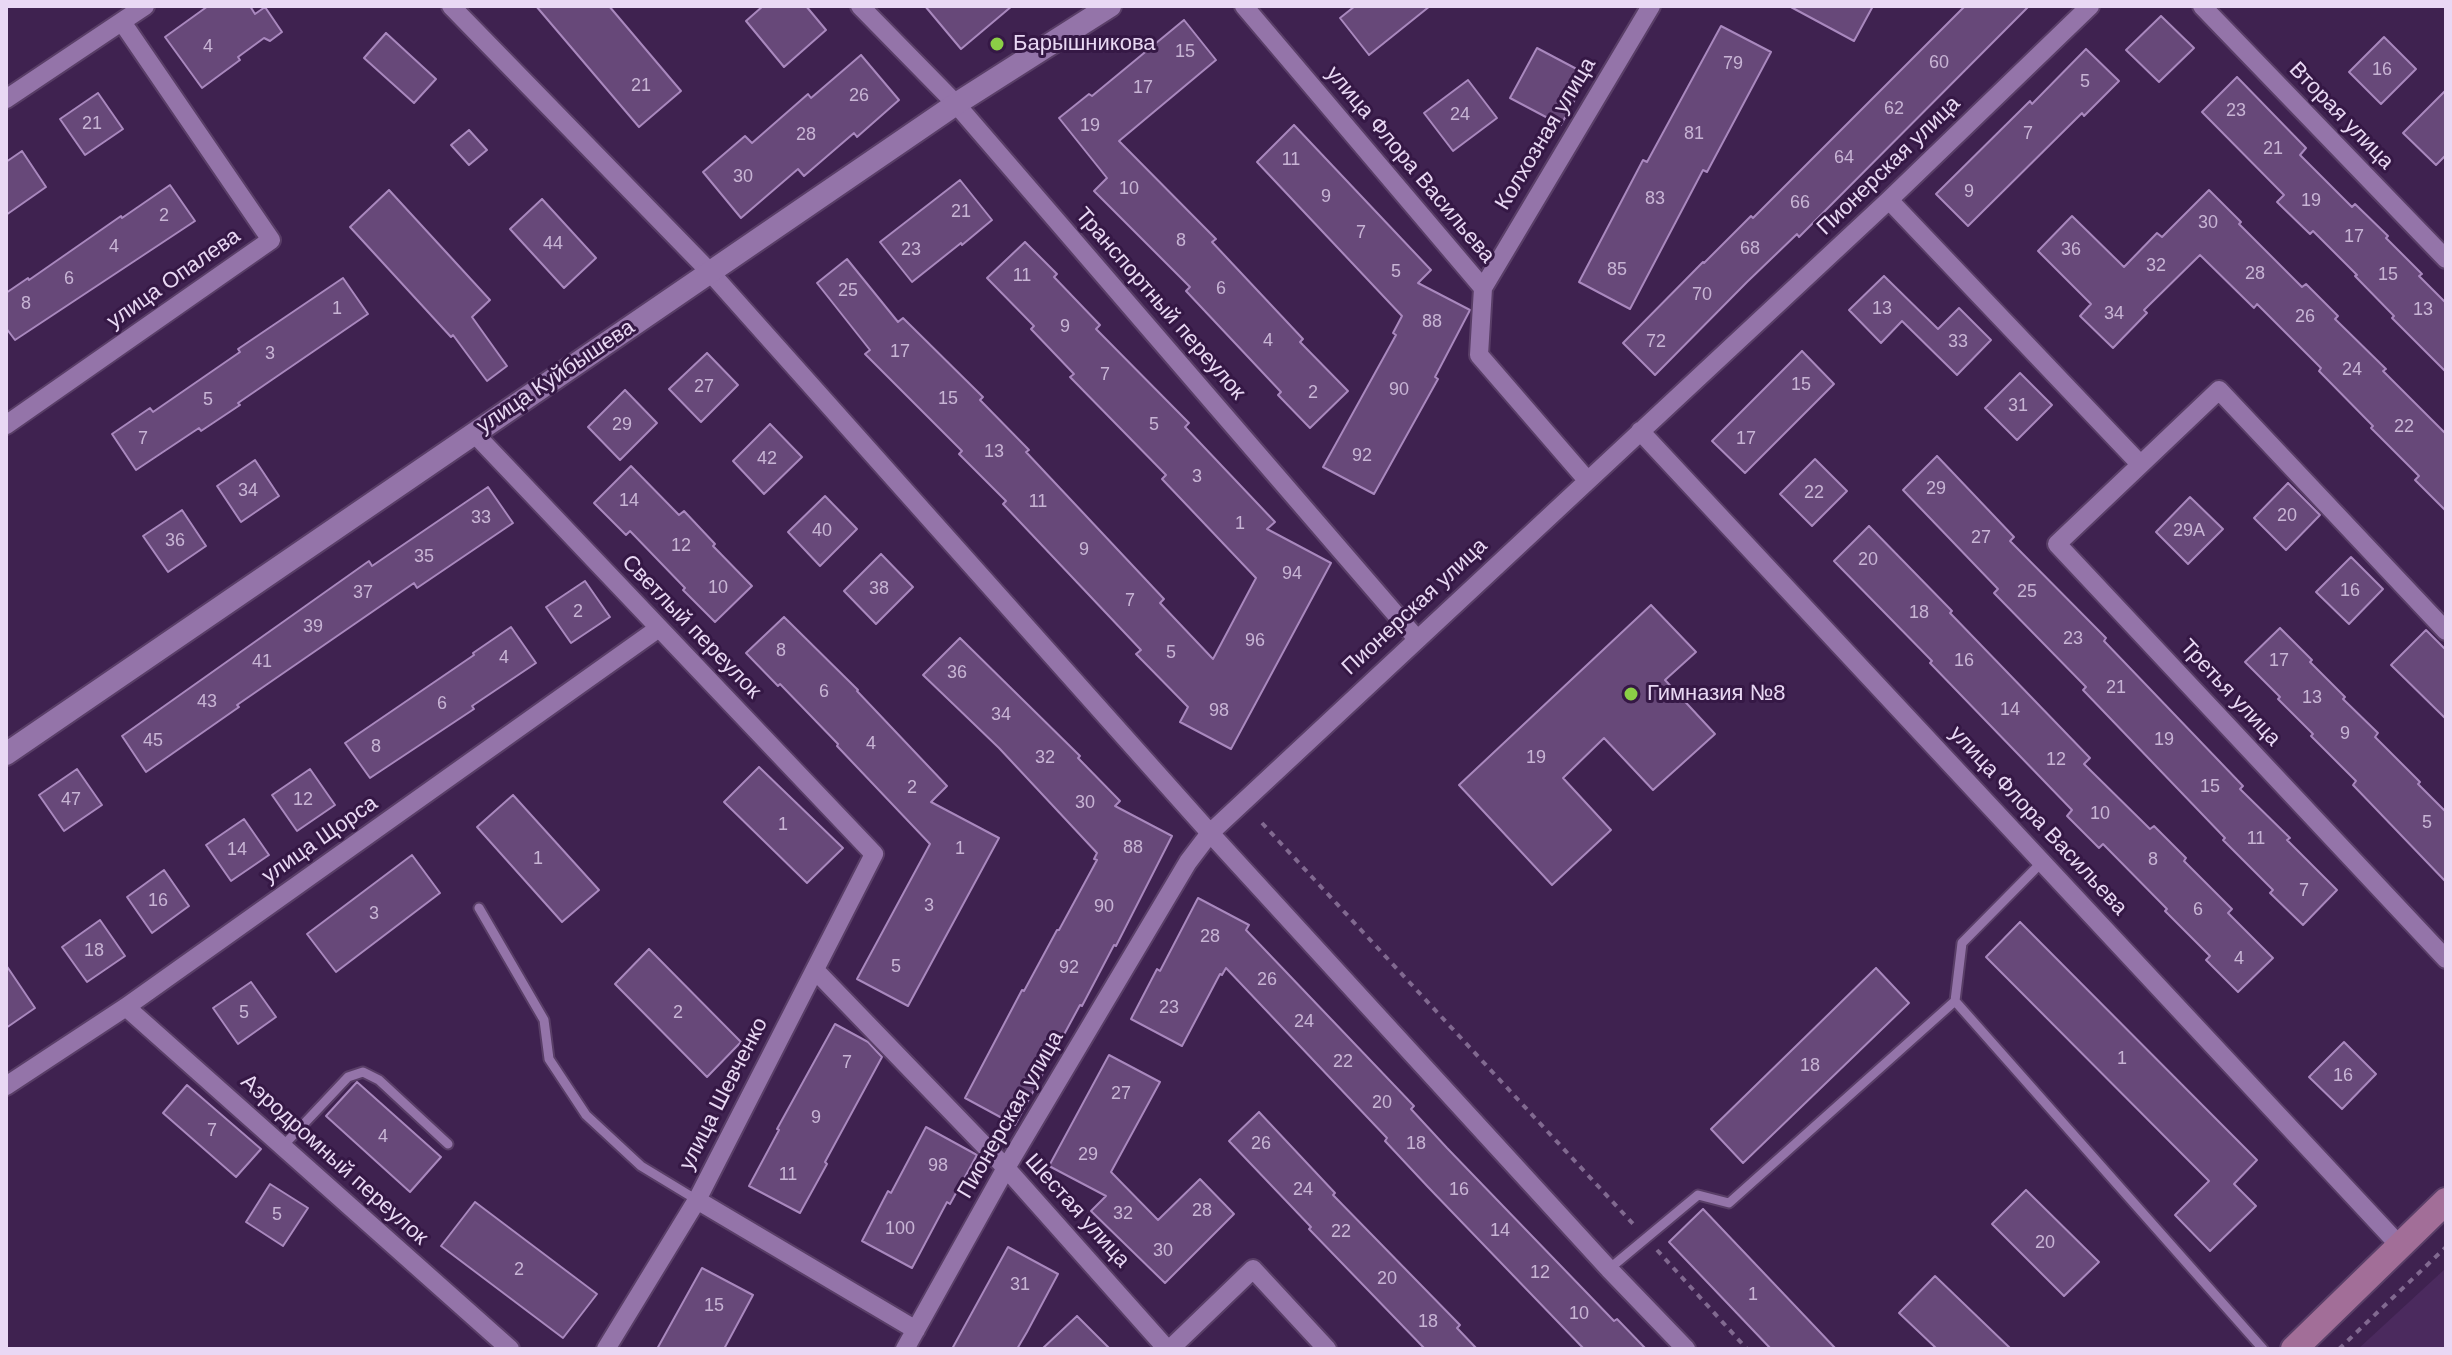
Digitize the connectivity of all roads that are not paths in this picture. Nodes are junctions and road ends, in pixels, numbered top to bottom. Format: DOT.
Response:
graph roads {
  1 [pos="145,6"];
  2 [pos="451,6"];
  3 [pos="860,6"];
  4 [pos="1110,6"];
  5 [pos="1244,6"];
  6 [pos="1651,6"];
  7 [pos="2090,6"];
  8 [pos="2202,6"];
  9 [pos="122,22"];
  10 [pos="6,99"];
  11 [pos="956,104"];
  12 [pos="1889,200"];
  13 [pos="2446,259"];
  14 [pos="710,272"];
  15 [pos="1483,288"];
  16 [pos="6,425"];
  17 [pos="1640,431"];
  18 [pos="474,433"];
  19 [pos="2140,464"];
  20 [pos="1587,480"];
  21 [pos="659,628"];
  22 [pos="2446,631"];
  23 [pos="1417,639"];
  24 [pos="6,754"];
  25 [pos="1210,833"];
  26 [pos="874,854"];
  27 [pos="2043,861"];
  28 [pos="479,908"];
  29 [pos="2446,959"];
  30 [pos="815,970"];
  31 [pos="1955,1001"];
  32 [pos="126,1007"];
  33 [pos="6,1086"];
  34 [pos="448,1144"];
  35 [pos="283,1146"];
  36 [pos="1006,1168"];
  37 [pos="697,1200"];
  38 [pos="2446,1201"];
  39 [pos="2400,1246"];
  40 [pos="1609,1269"];
  41 [pos="916,1330"];
  42 [pos="510,1349"];
  43 [pos="606,1349"];
  44 [pos="905,1349"];
  45 [pos="1169,1349"];
  46 [pos="1327,1349"];
  47 [pos="1686,1349"];
  48 [pos="2263,1349"];
  49 [pos="2294,1349"];
  1 -- 9 [label="street"];
  2 -- 14 [label="street"];
  3 -- 11 [label="street, Транспортный переулок"];
  4 -- 11 [label="street, улица Куйбышева"];
  5 -- 15 [label="street, улица Флора Васильева"];
  6 -- 15 [label="street, Колхозная улица"];
  7 -- 12 [label="street, Пионерская улица"];
  8 -- 13 [label="street, Вторая улица"];
  9 -- 10 [label="street"];
  9 -- 16 [label="street, улица Опалева"];
  11 -- 14 [label="street, улица Куйбышева"];
  11 -- 23 [label="street, Транспортный переулок"];
  12 -- 17 [label="street, Пионерская улица"];
  12 -- 19 [label="street"];
  14 -- 18 [label="street, улица Куйбышева"];
  14 -- 25 [label="street"];
  15 -- 20 [label="street, улица Флора Васильева"];
  17 -- 20 [label="street, Пионерская улица"];
  17 -- 27 [label="street, улица Флора Васильева"];
  18 -- 21 [label="street, Светлый переулок"];
  18 -- 24 [label="street, улица Куйбышева"];
  19 -- 22 [label="street, Третья улица"];
  19 -- 29 [label="street, Третья улица"];
  20 -- 23 [label="street, Пионерская улица"];
  21 -- 26 [label="street, Светлый переулок"];
  21 -- 32 [label="street, улица Щорса"];
  23 -- 25 [label="street, Пионерская улица"];
  25 -- 36 [label="street, Пионерская улица"];
  25 -- 40 [label="street"];
  26 -- 30 [label="street, улица Шевченко"];
  27 -- 31 [label="lane"];
  27 -- 39 [label="street, улица Флора Васильева"];
  28 -- 37 [label="lane"];
  30 -- 36 [label="street, Шестая улица"];
  30 -- 37 [label="street, улица Шевченко"];
  31 -- 40 [label="lane"];
  31 -- 48 [label="lane"];
  32 -- 33 [label="street, улица Щорса"];
  32 -- 35 [label="street, Аэродромный переулок"];
  34 -- 35 [label="lane"];
  35 -- 42 [label="street, Аэродромный переулок"];
  36 -- 41 [label="street, Пионерская улица"];
  36 -- 45 [label="street, Шестая улица"];
  37 -- 41 [label="street"];
  37 -- 43 [label="street, улица Шевченко"];
  38 -- 39 [label="main road"];
  39 -- 49 [label="main road"];
  40 -- 47 [label="street"];
  41 -- 44 [label="street, Пионерская улица"];
  45 -- 46 [label="street, Шестая улица"];
}
